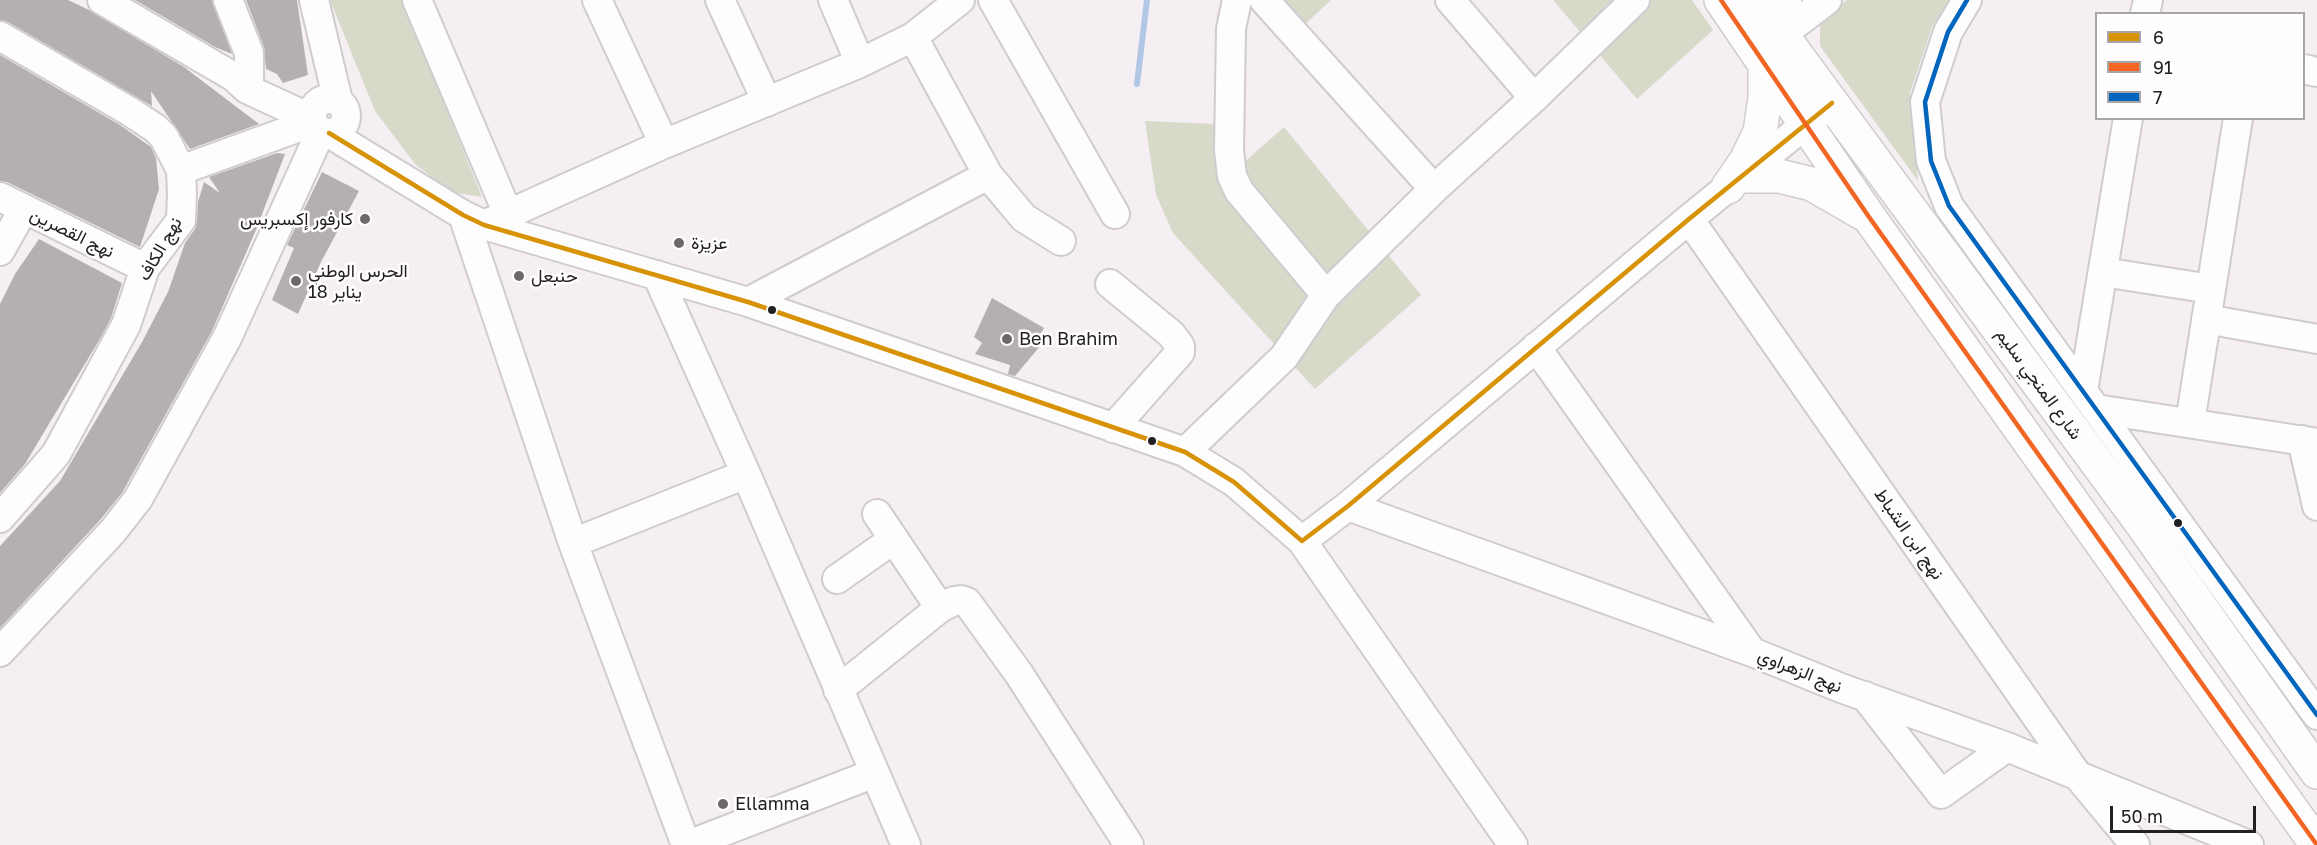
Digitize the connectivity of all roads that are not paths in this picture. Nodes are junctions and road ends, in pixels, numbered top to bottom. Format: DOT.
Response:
graph roads {
  1 [pos="102,0"];
  2 [pos="228,0"];
  3 [pos="309,0"];
  4 [pos="314,0"];
  5 [pos="417,0"];
  6 [pos="597,0"];
  7 [pos="720,0"];
  8 [pos="833,0"];
  9 [pos="960,0"];
  10 [pos="993,0"];
  11 [pos="1237,0"];
  12 [pos="1264,0"];
  13 [pos="1450,0"];
  14 [pos="1635,0"];
  15 [pos="1721,0"];
  16 [pos="1827,0"];
  17 [pos="1967,0"];
  18 [pos="1765,28"];
  19 [pos="0,36"];
  20 [pos="913,37"];
  21 [pos="860,63"];
  22 [pos="244,82"];
  23 [pos="1534,98"];
  24 [pos="767,102"];
  25 [pos="1832,103"];
  26 [pos="324,116"];
  27 [pos="2128,120"];
  28 [pos="2238,120"];
  29 [pos="1805,124"];
  30 [pos="664,144"];
  31 [pos="181,170"];
  32 [pos="988,175"];
  33 [pos="1735,181"];
  34 [pos="1434,189"];
  35 [pos="11,203"];
  36 [pos="1115,213"];
  37 [pos="1869,217"];
  38 [pos="485,218"];
  39 [pos="1689,219"];
  40 [pos="1061,241"];
  41 [pos="0,251"];
  42 [pos="145,268"];
  43 [pos="2103,272"];
  44 [pos="657,275"];
  45 [pos="1110,284"];
  46 [pos="2211,289"];
  47 [pos="1326,295"];
  48 [pos="748,302"];
  49 [pos="2206,319"];
  50 [pos="2317,339"];
  51 [pos="1536,347"];
  52 [pos="2090,400"];
  53 [pos="2190,423"];
  54 [pos="1113,428"];
  55 [pos="2310,442"];
  56 [pos="1185,452"];
  57 [pos="746,474"];
  58 [pos="1348,506"];
  59 [pos="2317,506"];
  60 [pos="877,514"];
  61 [pos="0,518"];
  62 [pos="894,539"];
  63 [pos="1302,541"];
  64 [pos="573,543"];
  65 [pos="837,579"];
  66 [pos="940,608"];
  67 [pos="0,652"];
  68 [pos="1752,652"];
  69 [pos="838,690"];
  70 [pos="1866,696"];
  71 [pos="2317,715"];
  72 [pos="2007,747"];
  73 [pos="2317,772"];
  74 [pos="874,773"];
  75 [pos="2078,776"];
  76 [pos="687,845"];
  77 [pos="906,845"];
  78 [pos="1129,845"];
  79 [pos="1514,845"];
  80 [pos="2135,845"];
  81 [pos="2249,845"];
  82 [pos="2317,845"];
  1 -- 22 [label="street"];
  2 -- 22 [label="street"];
  3 -- 26 [label="street"];
  4 -- 26 [label="street"];
  5 -- 38 [label="street"];
  6 -- 30 [label="street"];
  7 -- 24 [label="street"];
  8 -- 21 [label="street"];
  9 -- 20 [label="street"];
  10 -- 36 [label="street"];
  11 -- 47 [label="street"];
  12 -- 34 [label="street"];
  13 -- 23 [label="street"];
  14 -- 23 [label="street"];
  15 -- 18 [label="main road, شارع المنجي سليم"];
  16 -- 18 [label="street"];
  17 -- 52 [label="street"];
  18 -- 25 [label="main road, شارع المنجي سليم"];
  18 -- 29 [label="main road, شارع المنجي سليم"];
  18 -- 33 [label="main road"];
  19 -- 31 [label="street, نهج الكاف"];
  20 -- 21 [label="street"];
  20 -- 32 [label="street"];
  21 -- 24 [label="street"];
  22 -- 26 [label="street"];
  23 -- 34 [label="street"];
  24 -- 30 [label="street"];
  25 -- 29 [label="street"];
  25 -- 73 [label="main road, شارع المنجي سليم"];
  26 -- 31 [label="street"];
  26 -- 38 [label="street"];
  26 -- 67 [label="street"];
  27 -- 43 [label="street"];
  28 -- 46 [label="street"];
  29 -- 33 [label="street"];
  29 -- 37 [label="main road, شارع المنجي سليم"];
  30 -- 38 [label="street"];
  31 -- 42 [label="street, نهج الكاف"];
  32 -- 40 [label="street"];
  32 -- 48 [label="street"];
  33 -- 37 [label="main road"];
  33 -- 39 [label="street"];
  34 -- 47 [label="street"];
  35 -- 41 [label="street"];
  35 -- 42 [label="street, نهج القصرين"];
  37 -- 82 [label="main road, شارع المنجي سليم"];
  38 -- 44 [label="street"];
  38 -- 64 [label="street"];
  39 -- 51 [label="street"];
  39 -- 75 [label="street, نهج ابن الشباط"];
  42 -- 61 [label="street, نهج الكاف"];
  43 -- 46 [label="street"];
  43 -- 52 [label="street"];
  44 -- 48 [label="street"];
  44 -- 57 [label="street"];
  45 -- 54 [label="street"];
  46 -- 49 [label="street"];
  47 -- 56 [label="street"];
  48 -- 54 [label="street"];
  49 -- 50 [label="street"];
  49 -- 53 [label="street"];
  51 -- 58 [label="street"];
  51 -- 68 [label="street"];
  52 -- 53 [label="street"];
  52 -- 71 [label="street"];
  53 -- 55 [label="street"];
  54 -- 56 [label="street"];
  55 -- 59 [label="street"];
  56 -- 63 [label="street"];
  57 -- 64 [label="street"];
  57 -- 69 [label="street"];
  58 -- 63 [label="street"];
  58 -- 68 [label="street, نهج الزهراوي"];
  60 -- 62 [label="street"];
  62 -- 65 [label="street"];
  62 -- 66 [label="street"];
  63 -- 79 [label="street"];
  64 -- 76 [label="street"];
  66 -- 69 [label="street"];
  66 -- 78 [label="street"];
  68 -- 70 [label="street, نهج الزهراوي"];
  69 -- 74 [label="street"];
  70 -- 72 [label="street, نهج الزهراوي"];
  70 -- 72 [label="street"];
  72 -- 75 [label="street, نهج الزهراوي"];
  74 -- 76 [label="street"];
  74 -- 77 [label="street"];
  75 -- 80 [label="street, نهج ابن الشباط"];
  75 -- 81 [label="street, نهج الزهراوي"];
}
